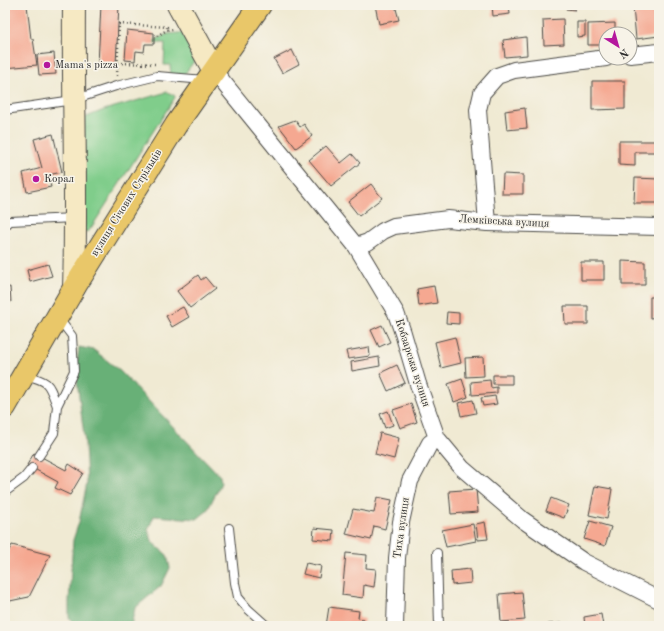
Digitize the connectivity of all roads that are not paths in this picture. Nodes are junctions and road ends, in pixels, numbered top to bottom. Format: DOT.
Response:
graph roads {
  1 [pos="74,5"];
  2 [pos="178,5"];
  3 [pos="260,5"];
  4 [pos="659,52"];
  5 [pos="638,54"];
  6 [pos="598,59"];
  7 [pos="211,76"];
  8 [pos="73,100"];
  9 [pos="5,110"];
  10 [pos="487,223"];
  11 [pos="5,226"];
  12 [pos="75,226"];
  13 [pos="659,227"];
  14 [pos="106,236"];
  15 [pos="356,246"];
  16 [pos="74,288"];
  17 [pos="57,317"];
  18 [pos="25,375"];
  19 [pos="57,406"];
  20 [pos="5,407"];
  21 [pos="437,438"];
  22 [pos="39,456"];
  23 [pos="32,468"];
  24 [pos="5,492"];
  25 [pos="229,528"];
  26 [pos="438,553"];
  27 [pos="659,600"];
  28 [pos="267,626"];
  29 [pos="395,626"];
  30 [pos="439,626"];
  1 -- 8 [label="main road"];
  2 -- 7 [label="main road"];
  3 -- 7 [label="main road, вулиця Січових Стрільців"];
  4 -- 5 [label="street"];
  6 -- 10 [label="street"];
  7 -- 8 [label="lane"];
  7 -- 14 [label="main road, вулиця Січових Стрільців"];
  7 -- 15 [label="street, Кобзарська вулиця"];
  8 -- 9 [label="lane"];
  8 -- 12 [label="main road"];
  10 -- 13 [label="street, Лемківська вулиця"];
  10 -- 15 [label="street, Лемківська вулиця"];
  11 -- 12 [label="lane"];
  12 -- 14 [label="main road"];
  12 -- 16 [label="main road"];
  14 -- 16 [label="main road, вулиця Січових Стрільців"];
  15 -- 21 [label="street, Кобзарська вулиця"];
  16 -- 17 [label="main road, вулиця Січових Стрільців"];
  17 -- 18 [label="main road, вулиця Січових Стрільців"];
  17 -- 19 [label="lane"];
  18 -- 19 [label="lane"];
  18 -- 20 [label="main road, вулиця Січових Стрільців"];
  19 -- 22 [label="lane"];
  21 -- 27 [label="street, Кобзарська вулиця"];
  21 -- 29 [label="street, Тиха вулиця"];
  23 -- 24 [label="lane"];
  25 -- 28 [label="lane"];
  26 -- 30 [label="lane"];
}
